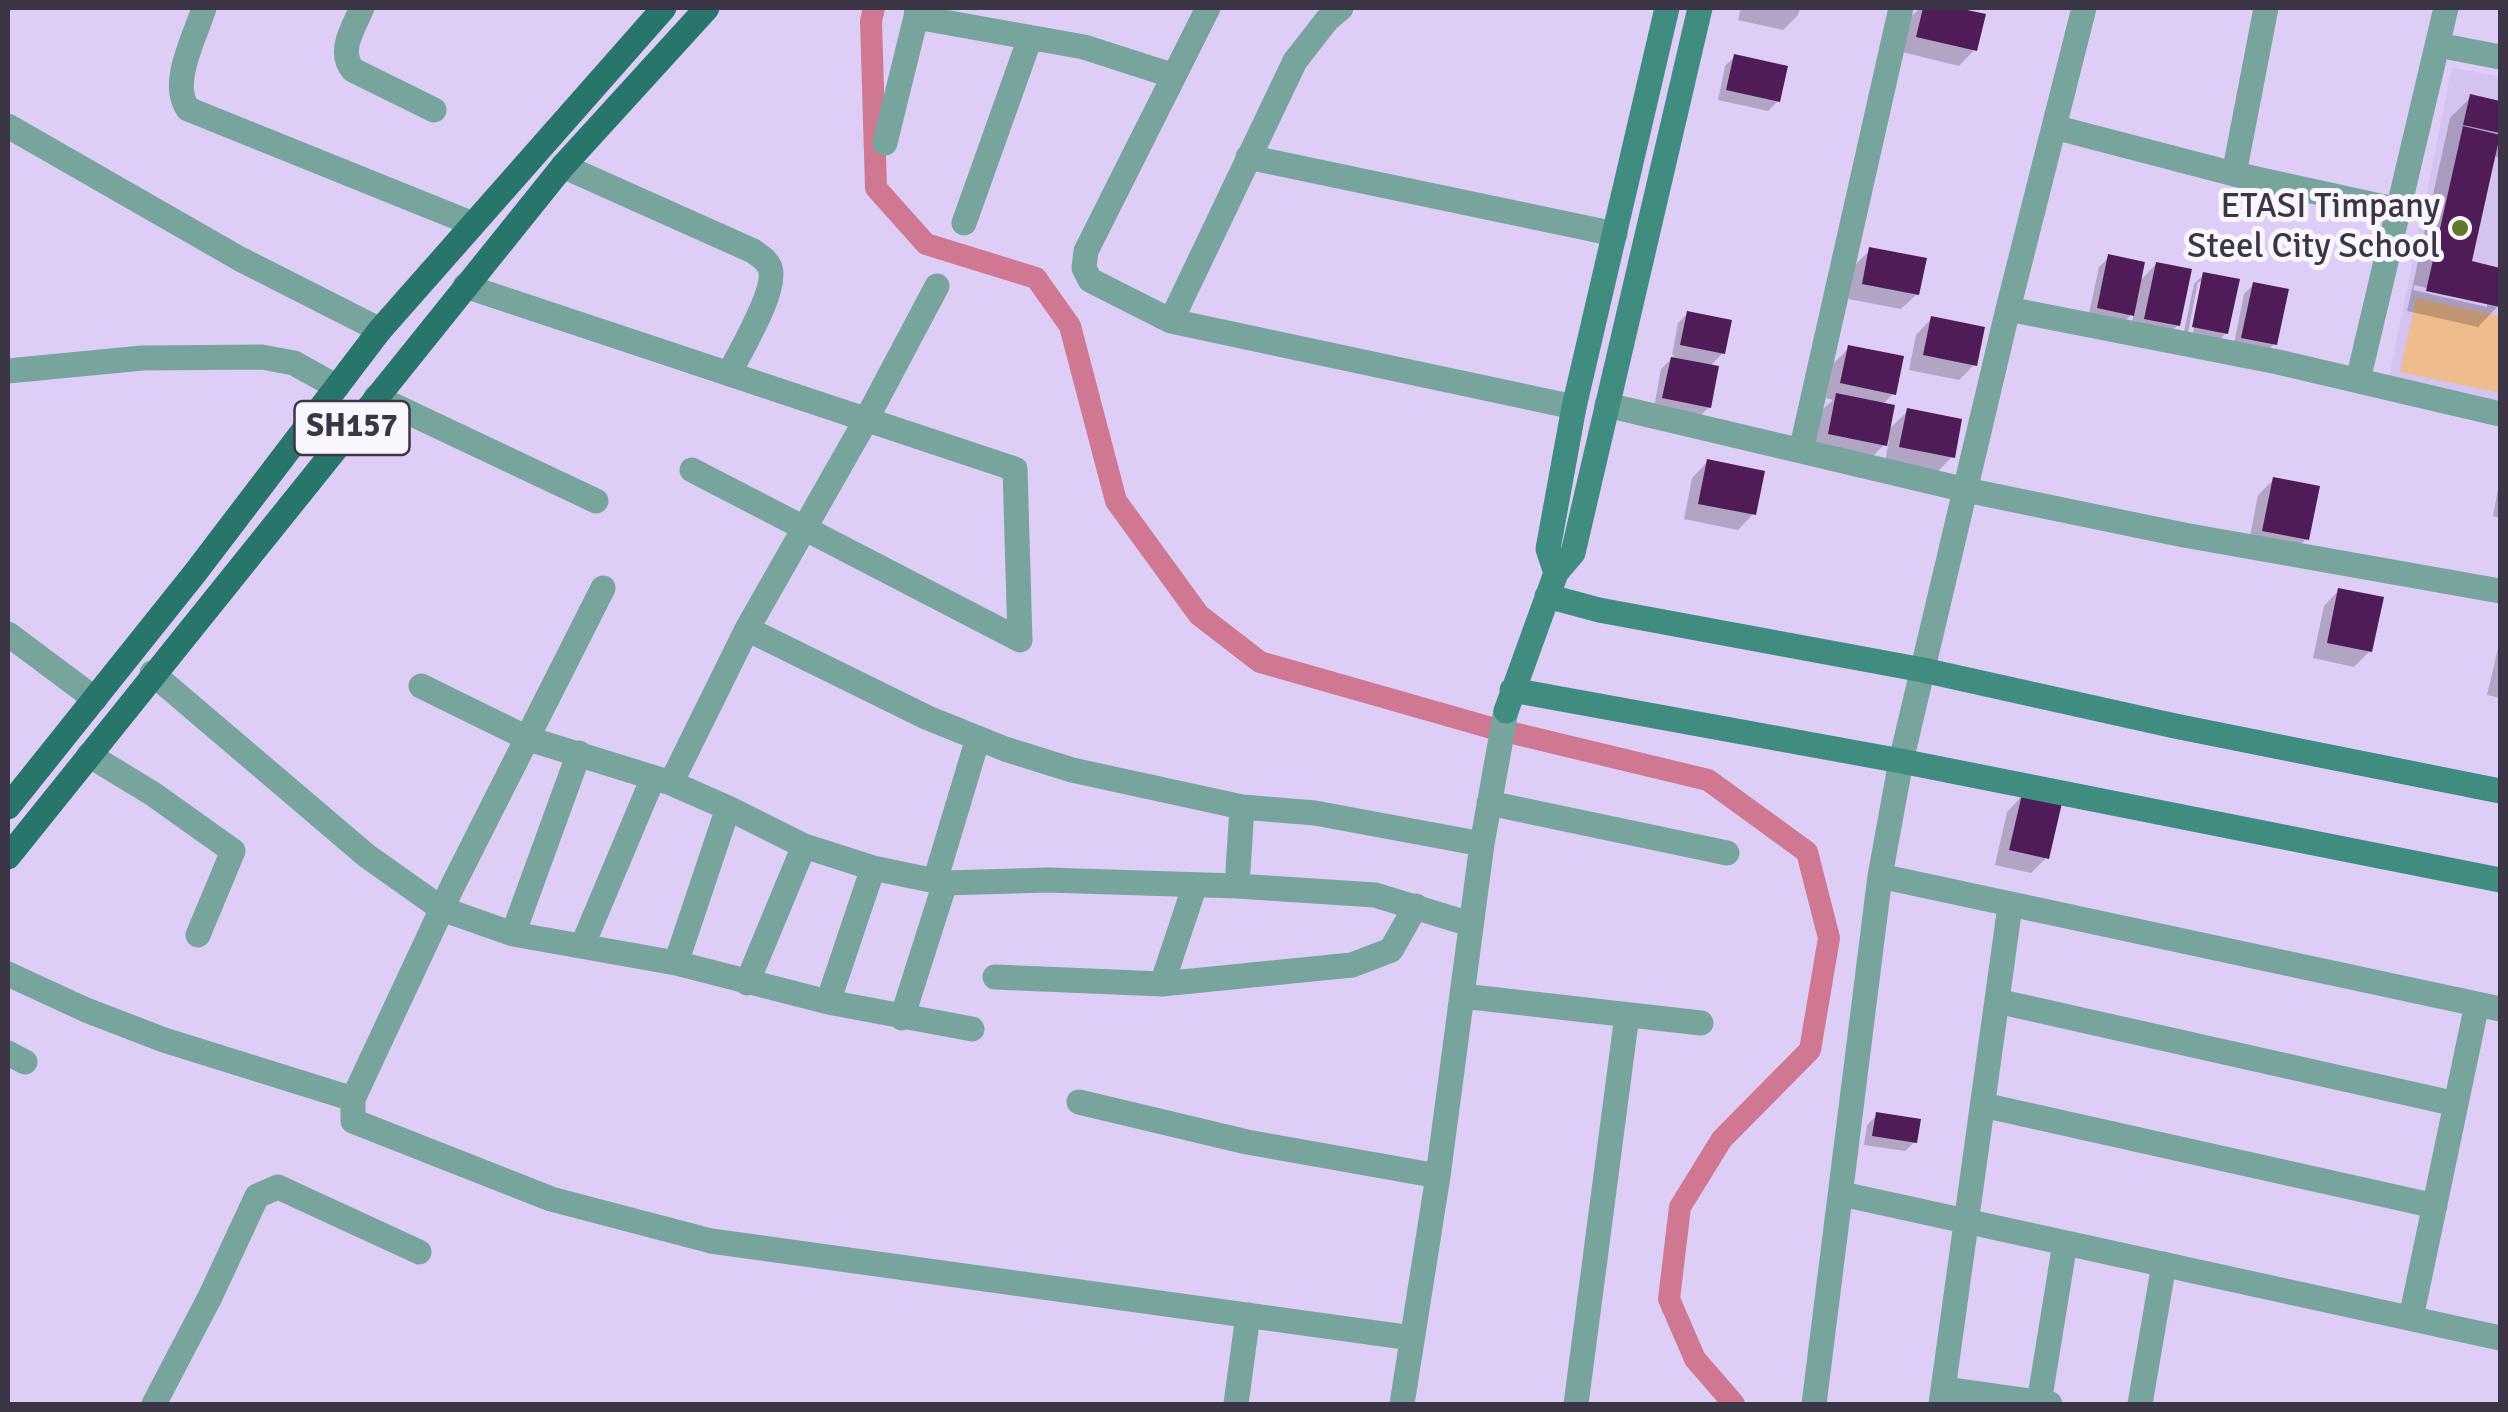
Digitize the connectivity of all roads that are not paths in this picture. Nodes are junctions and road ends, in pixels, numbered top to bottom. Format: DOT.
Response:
graph roads {
  1 [pos="204,8"];
  2 [pos="362,8"];
  3 [pos="664,8"];
  4 [pos="707,8"];
  5 [pos="1208,8"];
  6 [pos="1341,8"];
  7 [pos="1667,8"];
  8 [pos="1700,8"];
  9 [pos="1901,8"];
  10 [pos="2084,8"];
  11 [pos="2266,8"];
  12 [pos="2446,8"];
  13 [pos="916,12"];
  14 [pos="1030,38"];
  15 [pos="2438,44"];
  16 [pos="2500,57"];
  17 [pos="1174,76"];
  18 [pos="434,110"];
  19 [pos="8,126"];
  20 [pos="2054,127"];
  21 [pos="885,143"];
  22 [pos="1248,157"];
  23 [pos="562,166"];
  24 [pos="2234,174"];
  25 [pos="2398,210"];
  26 [pos="964,223"];
  27 [pos="473,224"];
  28 [pos="1614,234"];
  29 [pos="465,286"];
  30 [pos="937,286"];
  31 [pos="2008,309"];
  32 [pos="1170,322"];
  33 [pos="380,330"];
  34 [pos="8,371"];
  35 [pos="729,374"];
  36 [pos="2358,380"];
  37 [pos="337,388"];
  38 [pos="376,398"];
  39 [pos="1607,405"];
  40 [pos="1574,407"];
  41 [pos="2500,414"];
  42 [pos="866,420"];
  43 [pos="1801,451"];
  44 [pos="692,470"];
  45 [pos="1966,490"];
  46 [pos="596,500"];
  47 [pos="804,528"];
  48 [pos="1551,584"];
  49 [pos="603,588"];
  50 [pos="2500,591"];
  51 [pos="747,630"];
  52 [pos="8,634"];
  53 [pos="1923,670"];
  54 [pos="152,673"];
  55 [pos="420,686"];
  56 [pos="96,699"];
  57 [pos="1509,701"];
  58 [pos="528,738"];
  59 [pos="978,738"];
  60 [pos="579,753"];
  61 [pos="89,755"];
  62 [pos="1901,761"];
  63 [pos="662,781"];
  64 [pos="2500,790"];
  65 [pos="1489,802"];
  66 [pos="8,807"];
  67 [pos="1242,807"];
  68 [pos="728,808"];
  69 [pos="1482,844"];
  70 [pos="804,846"];
  71 [pos="1727,853"];
  72 [pos="8,857"];
  73 [pos="873,868"];
  74 [pos="1880,876"];
  75 [pos="2500,880"];
  76 [pos="940,882"];
  77 [pos="1195,884"];
  78 [pos="1237,886"];
  79 [pos="1416,906"];
  80 [pos="2010,906"];
  81 [pos="442,909"];
  82 [pos="1470,924"];
  83 [pos="513,934"];
  84 [pos="198,935"];
  85 [pos="583,944"];
  86 [pos="676,962"];
  87 [pos="8,974"];
  88 [pos="995,977"];
  89 [pos="747,982"];
  90 [pos="1162,984"];
  91 [pos="1462,996"];
  92 [pos="1997,1001"];
  93 [pos="828,1002"];
  94 [pos="2489,1006"];
  95 [pos="1627,1014"];
  96 [pos="902,1018"];
  97 [pos="1701,1023"];
  98 [pos="972,1029"];
  99 [pos="354,1099"];
  100 [pos="1079,1102"];
  101 [pos="2456,1104"];
  102 [pos="1983,1105"];
  103 [pos="1438,1176"];
  104 [pos="1842,1194"];
  105 [pos="2435,1206"];
  106 [pos="1968,1222"];
  107 [pos="2065,1243"];
  108 [pos="419,1252"];
  109 [pos="2164,1264"];
  110 [pos="1248,1315"];
  111 [pos="2411,1318"];
  112 [pos="1412,1338"];
  113 [pos="2500,1338"];
  114 [pos="1942,1397"];
  115 [pos="154,1404"];
  116 [pos="1236,1404"];
  117 [pos="1402,1404"];
  118 [pos="1576,1404"];
  119 [pos="1814,1404"];
  120 [pos="2045,1404"];
  121 [pos="2140,1404"];
  1 -- 27 [label="street"];
  2 -- 18 [label="street"];
  3 -- 27 [label="main road, SH157"];
  4 -- 23 [label="main road, SH157"];
  5 -- 17 [label="street"];
  6 -- 22 [label="street"];
  7 -- 28 [label="street"];
  8 -- 39 [label="street"];
  9 -- 43 [label="street"];
  10 -- 20 [label="street"];
  11 -- 24 [label="street"];
  12 -- 15 [label="street"];
  13 -- 14 [label="street"];
  13 -- 21 [label="street"];
  14 -- 17 [label="street"];
  14 -- 26 [label="street"];
  15 -- 16 [label="street"];
  15 -- 25 [label="street"];
  17 -- 32 [label="street"];
  19 -- 33 [label="street"];
  20 -- 24 [label="street"];
  20 -- 31 [label="street"];
  22 -- 28 [label="street"];
  22 -- 32 [label="street"];
  23 -- 29 [label="main road, SH157"];
  23 -- 35 [label="street"];
  24 -- 25 [label="street"];
  25 -- 36 [label="street"];
  27 -- 33 [label="main road, SH157"];
  28 -- 40 [label="street"];
  29 -- 35 [label="street"];
  29 -- 38 [label="main road, SH157"];
  30 -- 42 [label="street"];
  31 -- 36 [label="street"];
  31 -- 45 [label="street"];
  32 -- 40 [label="street"];
  33 -- 37 [label="main road, SH157"];
  34 -- 37 [label="street"];
  35 -- 42 [label="street"];
  36 -- 41 [label="street"];
  37 -- 56 [label="main road, SH157"];
  38 -- 46 [label="street"];
  38 -- 54 [label="main road, SH157"];
  39 -- 43 [label="street"];
  39 -- 48 [label="street"];
  40 -- 48 [label="street"];
  42 -- 47 [label="street"];
  42 -- 47 [label="street"];
  43 -- 45 [label="street"];
  44 -- 47 [label="street"];
  45 -- 50 [label="street"];
  45 -- 53 [label="street"];
  47 -- 51 [label="street"];
  48 -- 53 [label="street"];
  48 -- 57 [label="street"];
  49 -- 58 [label="street"];
  51 -- 59 [label="street"];
  51 -- 63 [label="street"];
  52 -- 56 [label="street"];
  53 -- 62 [label="street"];
  53 -- 64 [label="street"];
  54 -- 61 [label="main road, SH157"];
  54 -- 81 [label="street"];
  55 -- 58 [label="street"];
  56 -- 66 [label="main road, SH157"];
  57 -- 62 [label="street"];
  57 -- 65 [label="street"];
  58 -- 60 [label="street"];
  58 -- 81 [label="street"];
  59 -- 67 [label="street"];
  59 -- 76 [label="street"];
  60 -- 63 [label="street"];
  60 -- 83 [label="street"];
  61 -- 72 [label="main road, SH157"];
  61 -- 84 [label="street"];
  62 -- 74 [label="street"];
  62 -- 75 [label="street"];
  63 -- 68 [label="street"];
  63 -- 85 [label="street"];
  65 -- 69 [label="street"];
  65 -- 71 [label="street"];
  67 -- 69 [label="street"];
  67 -- 78 [label="street"];
  68 -- 70 [label="street"];
  68 -- 86 [label="street"];
  69 -- 82 [label="street"];
  70 -- 73 [label="street"];
  70 -- 89 [label="street"];
  73 -- 76 [label="street"];
  73 -- 93 [label="street"];
  74 -- 80 [label="street"];
  74 -- 104 [label="street"];
  76 -- 77 [label="street"];
  76 -- 96 [label="street"];
  77 -- 78 [label="street"];
  77 -- 90 [label="street"];
  78 -- 79 [label="street"];
  79 -- 82 [label="street"];
  79 -- 90 [label="street"];
  80 -- 92 [label="street"];
  80 -- 94 [label="street"];
  81 -- 83 [label="street"];
  81 -- 99 [label="street"];
  82 -- 91 [label="street"];
  83 -- 85 [label="street"];
  85 -- 86 [label="street"];
  86 -- 89 [label="street"];
  87 -- 99 [label="street"];
  88 -- 90 [label="street"];
  89 -- 93 [label="street"];
  91 -- 95 [label="street"];
  91 -- 103 [label="street"];
  92 -- 101 [label="street"];
  92 -- 102 [label="street"];
  93 -- 96 [label="street"];
  94 -- 101 [label="street"];
  95 -- 97 [label="street"];
  95 -- 118 [label="street"];
  96 -- 98 [label="street"];
  99 -- 110 [label="street"];
  100 -- 103 [label="street"];
  101 -- 105 [label="street"];
  102 -- 105 [label="street"];
  102 -- 106 [label="street"];
  103 -- 112 [label="street"];
  104 -- 106 [label="street"];
  104 -- 119 [label="street"];
  105 -- 111 [label="street"];
  106 -- 107 [label="street"];
  106 -- 114 [label="street"];
  107 -- 109 [label="street"];
  107 -- 120 [label="street"];
  108 -- 115 [label="street"];
  109 -- 111 [label="street"];
  109 -- 121 [label="street"];
  110 -- 112 [label="street"];
  110 -- 116 [label="street"];
  111 -- 113 [label="street"];
  112 -- 117 [label="street"];
  114 -- 120 [label="street"];
}
